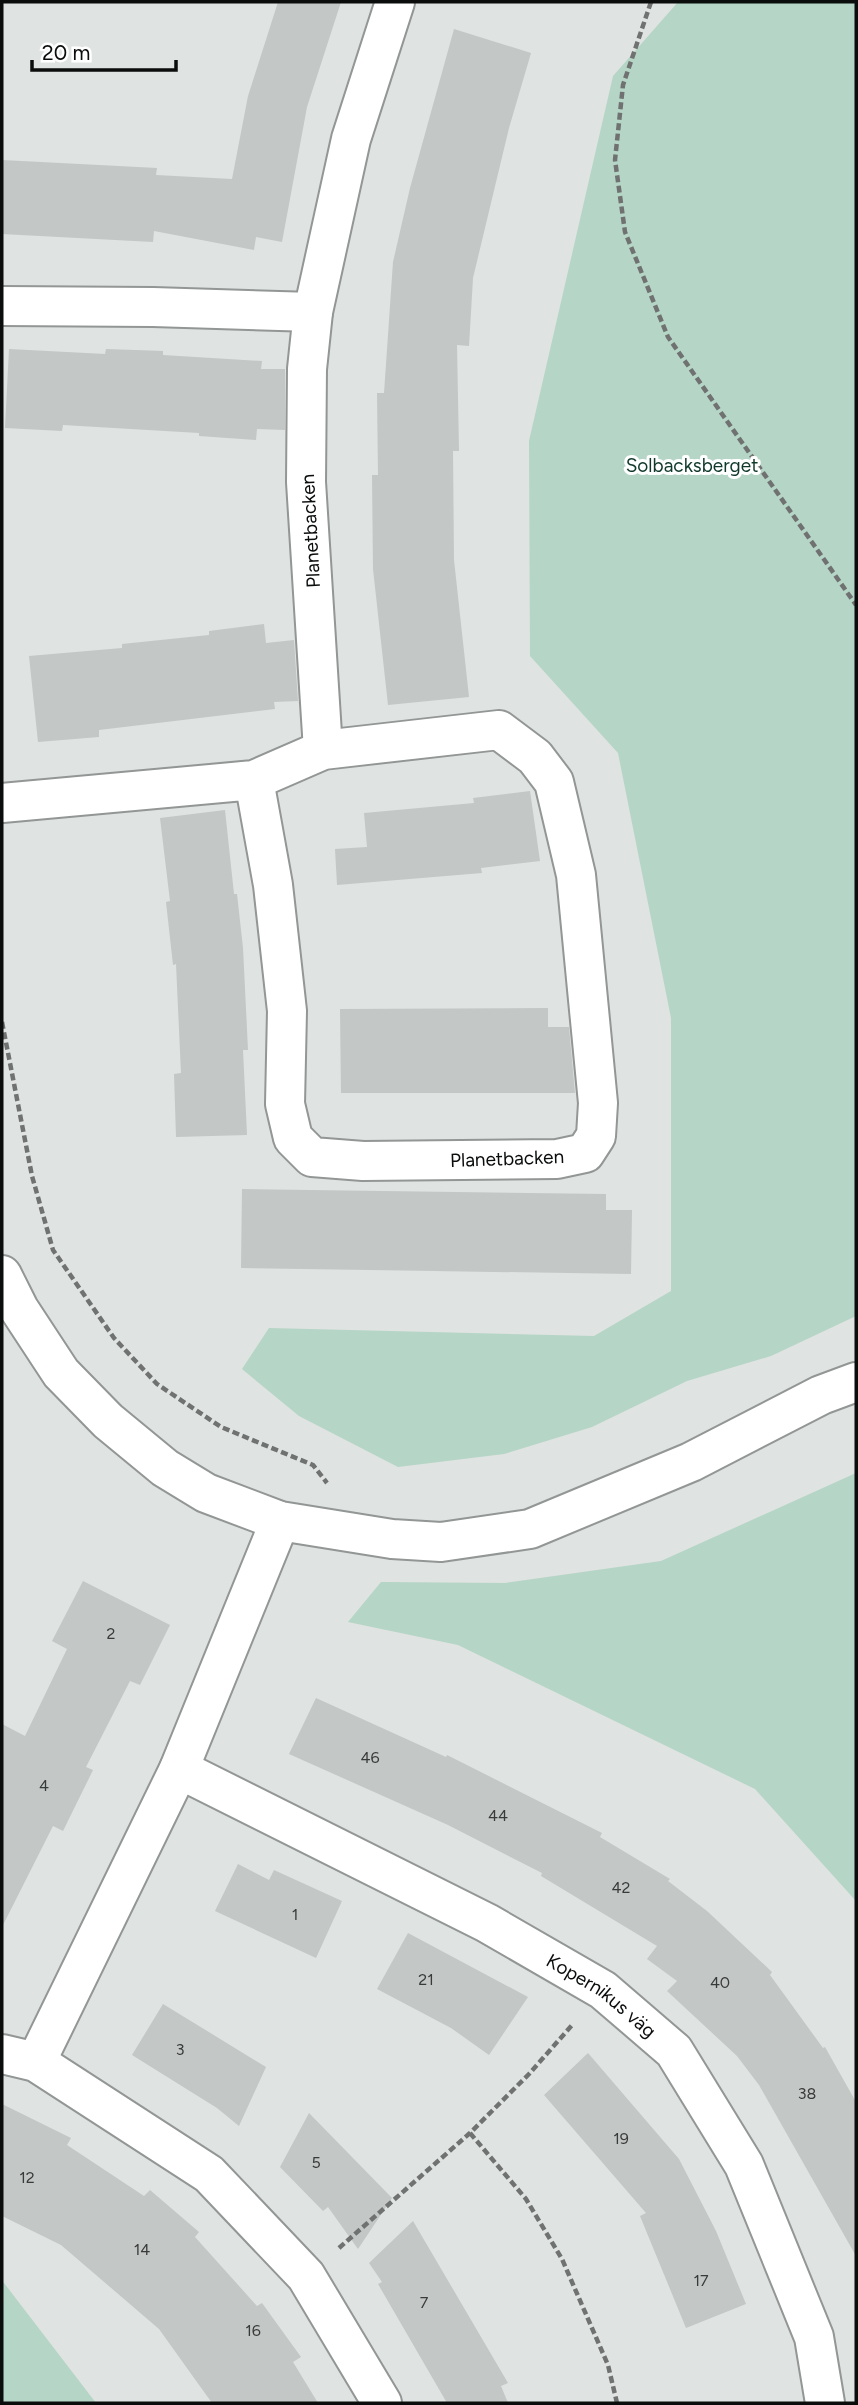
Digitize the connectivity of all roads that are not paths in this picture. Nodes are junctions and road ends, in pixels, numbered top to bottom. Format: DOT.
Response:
graph roads {
  1 [pos="395,2"];
  2 [pos="2,306"];
  3 [pos="313,312"];
  4 [pos="323,750"];
  5 [pos="254,780"];
  6 [pos="2,803"];
  7 [pos="2,1275"];
  8 [pos="856,1382"];
  9 [pos="280,1521"];
  10 [pos="179,1769"];
  11 [pos="19,2058"];
  12 [pos="382,2403"];
  13 [pos="825,2403"];
  1 -- 3 [label="street, Planetbacken"];
  2 -- 3 [label="street"];
  3 -- 4 [label="street, Planetbacken"];
  4 -- 5 [label="street, Planetbacken"];
  4 -- 5 [label="street, Planetbacken"];
  5 -- 6 [label="street, Planetbacken"];
  7 -- 9 [label="street"];
  8 -- 9 [label="street"];
  9 -- 10 [label="street"];
  10 -- 11 [label="street"];
  10 -- 13 [label="street, Kopernikus väg"];
  11 -- 12 [label="street"];
}
